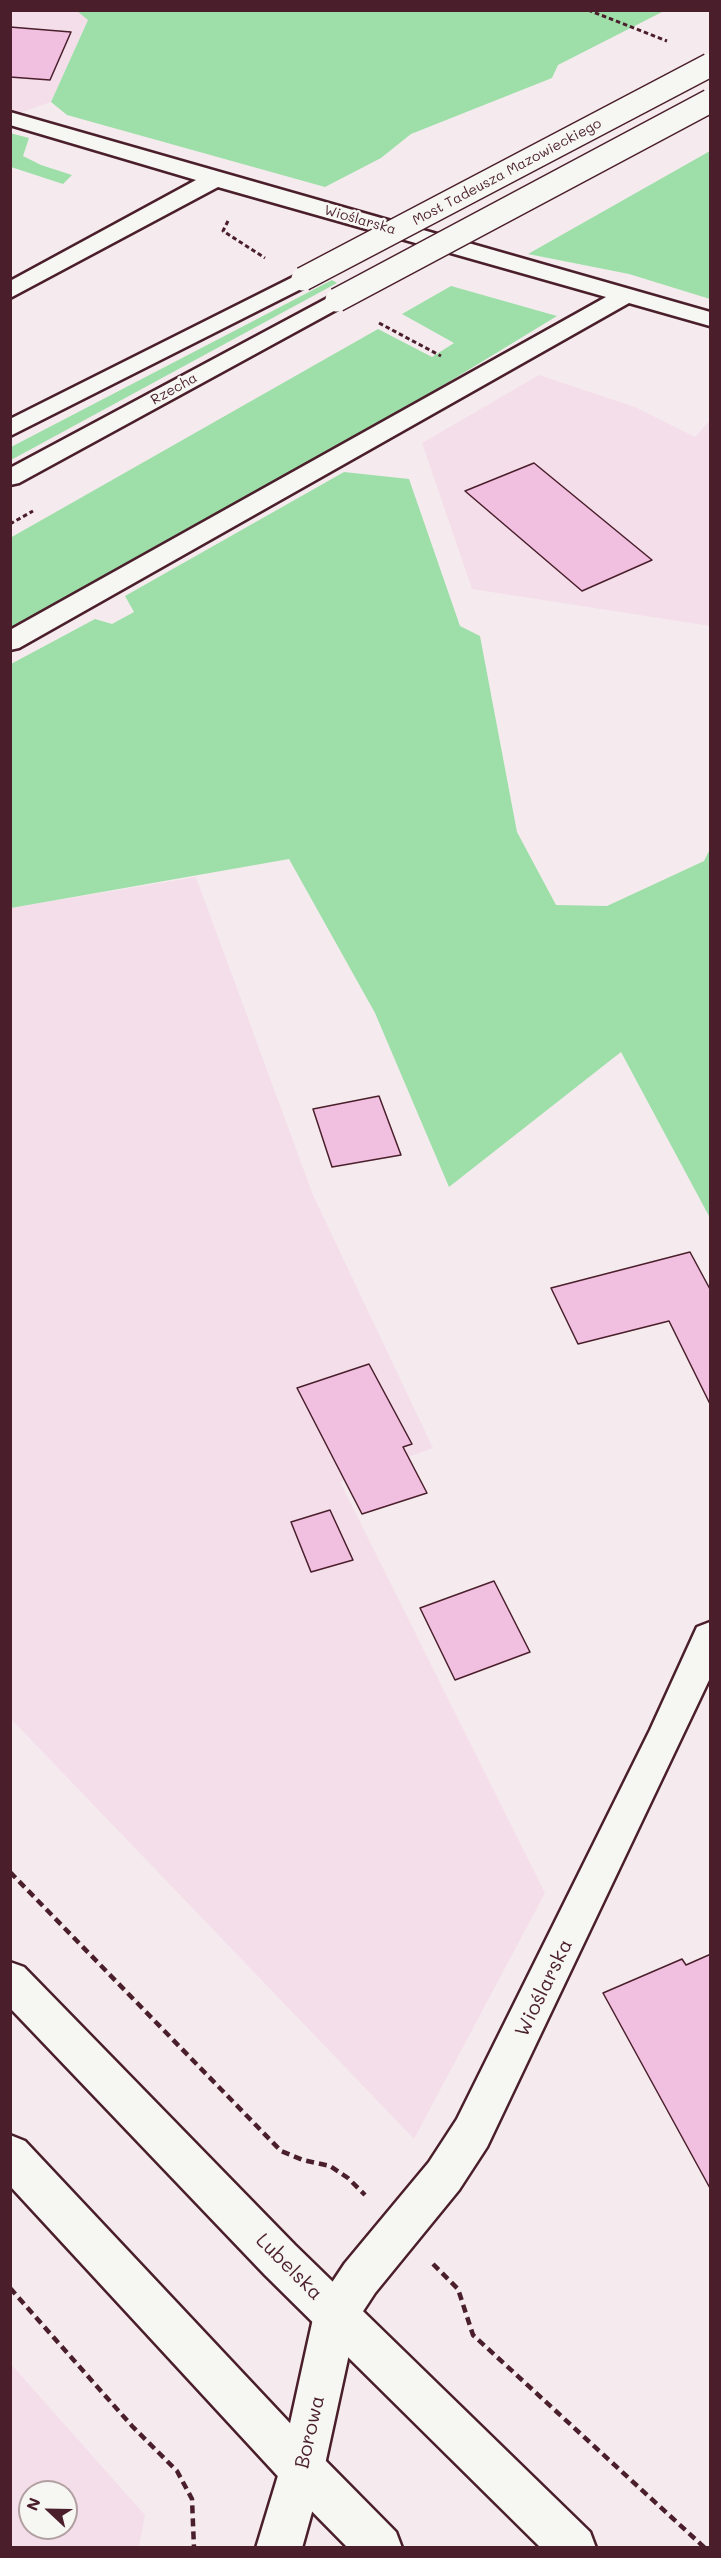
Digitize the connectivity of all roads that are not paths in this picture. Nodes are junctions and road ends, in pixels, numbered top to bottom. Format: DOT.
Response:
graph roads {
  1 [pos="711,65"];
  2 [pos="711,101"];
  3 [pos="10,118"];
  4 [pos="215,179"];
  5 [pos="10,291"];
  6 [pos="627,295"];
  7 [pos="338,300"];
  8 [pos="711,319"];
  9 [pos="10,429"];
  10 [pos="10,478"];
  11 [pos="10,642"];
  12 [pos="711,1638"];
  13 [pos="10,1980"];
  14 [pos="10,2155"];
  15 [pos="336,2314"];
  16 [pos="302,2469"];
  17 [pos="279,2547"];
  18 [pos="380,2547"];
  19 [pos="574,2547"];
  1 -- 9 [label="main road, Most Tadeusza Mazowieckiego, bridge"];
  2 -- 7 [label="main road, Most Tadeusza Mazowieckiego, bridge"];
  3 -- 4 [label="main road, Wioślarska"];
  4 -- 5 [label="main road"];
  4 -- 6 [label="main road, Wioślarska"];
  6 -- 8 [label="main road, Wioślarska"];
  6 -- 11 [label="main road"];
  7 -- 10 [label="main road, Rzecha"];
  12 -- 15 [label="main road, Wioślarska"];
  13 -- 15 [label="main road, Lubelska"];
  14 -- 16 [label="main road"];
  15 -- 16 [label="main road, Borowa"];
  15 -- 19 [label="main road, Lubelska"];
  16 -- 17 [label="main road, Borowa"];
  16 -- 18 [label="main road"];
}
